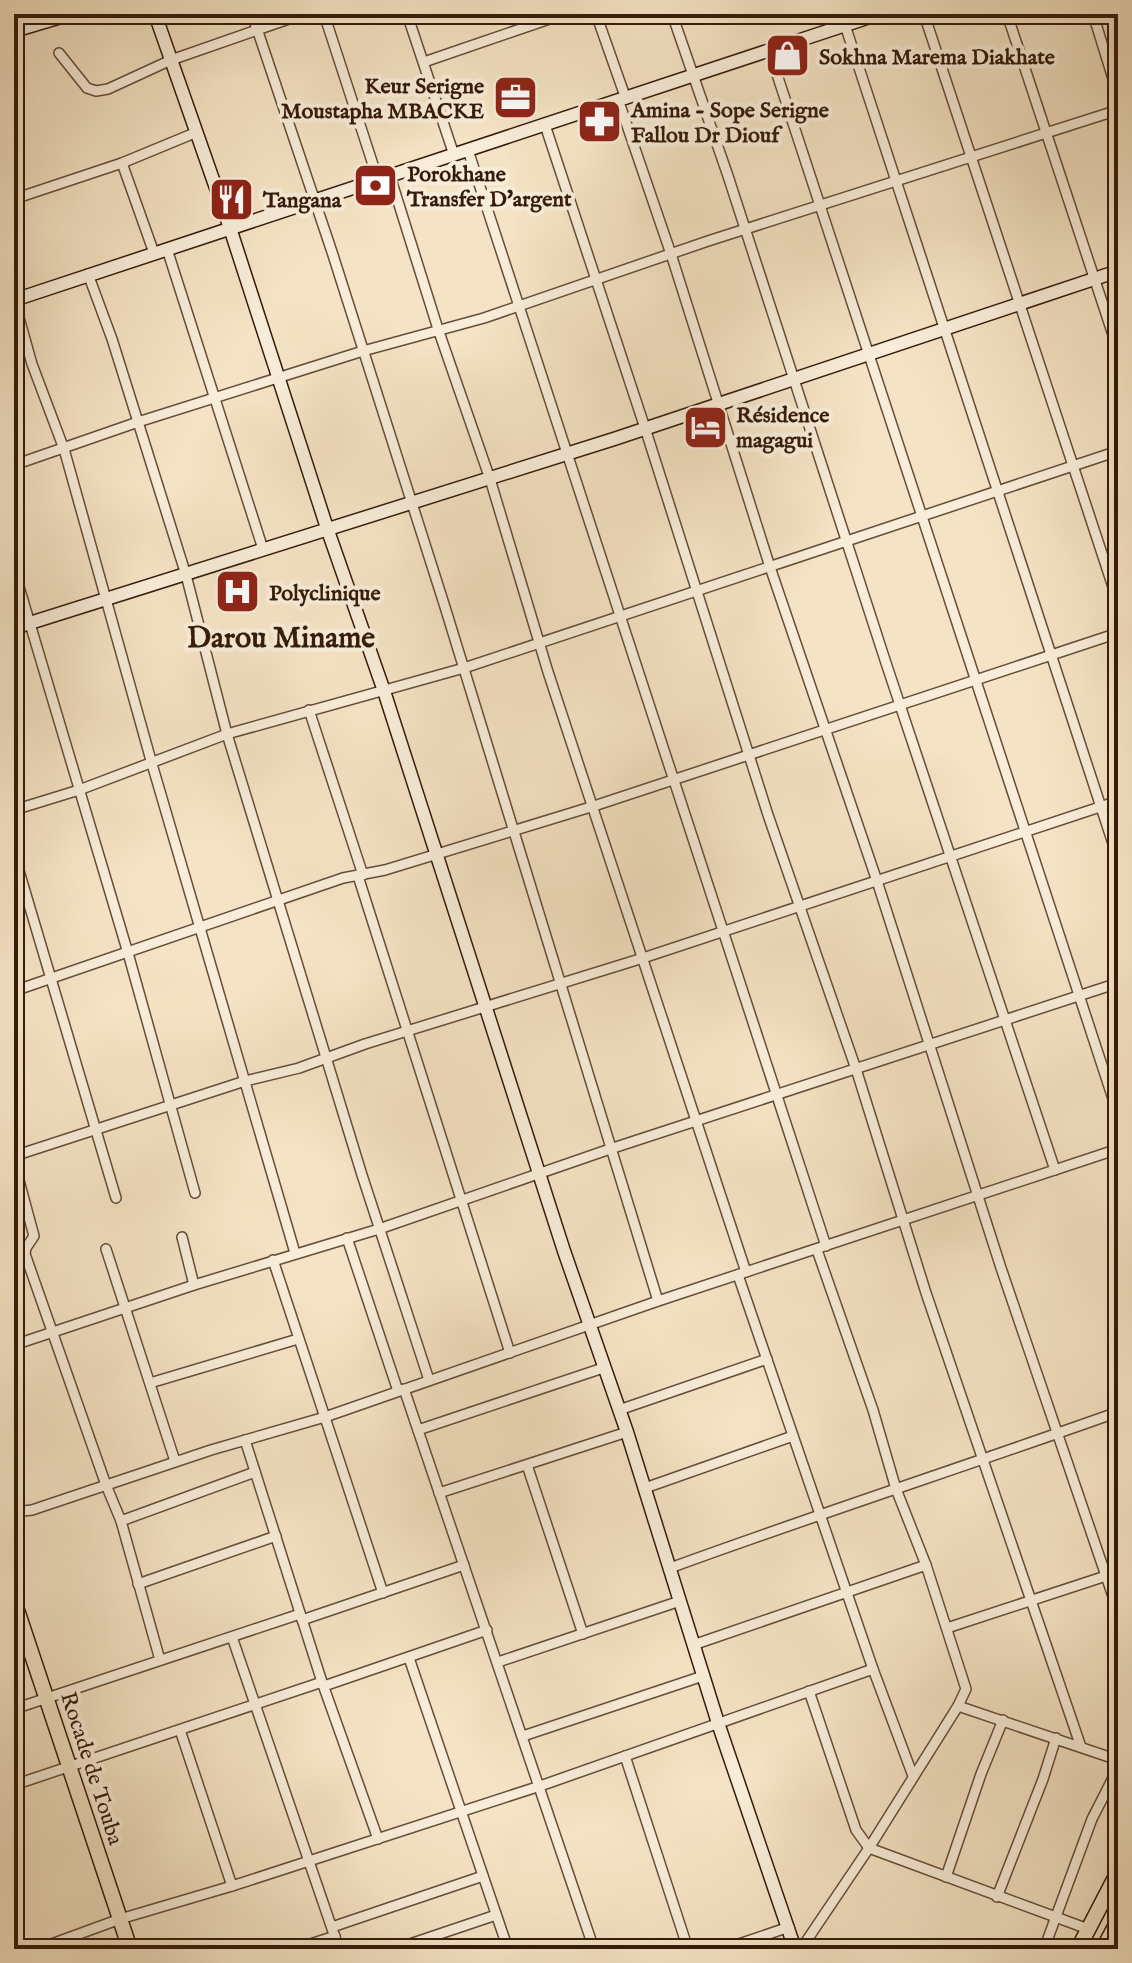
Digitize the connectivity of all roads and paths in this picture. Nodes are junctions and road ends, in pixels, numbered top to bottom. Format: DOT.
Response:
graph roads {
  1 [pos="71,14"];
  2 [pos="155,14"];
  3 [pos="252,14"];
  4 [pos="303,14"];
  5 [pos="324,14"];
  6 [pos="407,14"];
  7 [pos="564,14"];
  8 [pos="596,14"];
  9 [pos="672,14"];
  10 [pos="879,14"];
  11 [pos="924,14"];
  12 [pos="1007,14"];
  13 [pos="1093,14"];
  14 [pos="845,25"];
  15 [pos="257,29"];
  16 [pos="14,31"];
  17 [pos="769,50"];
  18 [pos="59,53"];
  19 [pos="171,60"];
  20 [pos="424,62"];
  21 [pos="694,76"];
  22 [pos="1118,95"];
  23 [pos="622,100"];
  24 [pos="1118,110"];
  25 [pos="545,125"];
  26 [pos="1048,131"];
  27 [pos="197,132"];
  28 [pos="468,150"];
  29 [pos="454,155"];
  30 [pos="971,158"];
  31 [pos="122,163"];
  32 [pos="384,178"];
  33 [pos="895,181"];
  34 [pos="14,199"];
  35 [pos="314,200"];
  36 [pos="821,207"];
  37 [pos="230,228"];
  38 [pos="745,229"];
  39 [pos="160,251"];
  40 [pos="671,254"];
  41 [pos="1118,271"];
  42 [pos="88,274"];
  43 [pos="1095,279"];
  44 [pos="596,281"];
  45 [pos="14,300"];
  46 [pos="1021,305"];
  47 [pos="520,307"];
  48 [pos="438,329"];
  49 [pos="944,330"];
  50 [pos="1118,350"];
  51 [pos="363,351"];
  52 [pos="869,355"];
  53 [pos="278,377"];
  54 [pos="795,378"];
  55 [pos="215,398"];
  56 [pos="719,403"];
  57 [pos="138,422"];
  58 [pos="645,428"];
  59 [pos="64,449"];
  60 [pos="1118,451"];
  61 [pos="567,454"];
  62 [pos="14,465"];
  63 [pos="1073,465"];
  64 [pos="490,479"];
  65 [pos="997,491"];
  66 [pos="411,504"];
  67 [pos="922,516"];
  68 [pos="327,528"];
  69 [pos="847,541"];
  70 [pos="263,549"];
  71 [pos="770,567"];
  72 [pos="14,570"];
  73 [pos="186,575"];
  74 [pos="697,590"];
  75 [pos="107,600"];
  76 [pos="1118,602"];
  77 [pos="620,616"];
  78 [pos="29,623"];
  79 [pos="14,628"];
  80 [pos="1118,633"];
  81 [pos="539,643"];
  82 [pos="1051,656"];
  83 [pos="464,668"];
  84 [pos="977,680"];
  85 [pos="384,691"];
  86 [pos="900,704"];
  87 [pos="309,710"];
  88 [pos="824,729"];
  89 [pos="227,734"];
  90 [pos="750,753"];
  91 [pos="152,764"];
  92 [pos="675,780"];
  93 [pos="79,790"];
  94 [pos="1118,801"];
  95 [pos="594,806"];
  96 [pos="1100,808"];
  97 [pos="14,810"];
  98 [pos="513,830"];
  99 [pos="1025,833"];
  100 [pos="14,854"];
  101 [pos="435,854"];
  102 [pos="951,858"];
  103 [pos="1118,859"];
  104 [pos="361,875"];
  105 [pos="877,881"];
  106 [pos="280,902"];
  107 [pos="800,905"];
  108 [pos="200,926"];
  109 [pos="724,930"];
  110 [pos="128,953"];
  111 [pos="643,958"];
  112 [pos="53,978"];
  113 [pos="561,983"];
  114 [pos="1118,983"];
  115 [pos="14,991"];
  116 [pos="1079,997"];
  117 [pos="485,1007"];
  118 [pos="1007,1020"];
  119 [pos="407,1031"];
  120 [pos="929,1046"];
  121 [pos="327,1057"];
  122 [pos="856,1069"];
  123 [pos="245,1081"];
  124 [pos="777,1095"];
  125 [pos="172,1105"];
  126 [pos="1118,1114"];
  127 [pos="697,1121"];
  128 [pos="96,1131"];
  129 [pos="610,1149"];
  130 [pos="1118,1149"];
  131 [pos="14,1159"];
  132 [pos="1055,1170"];
  133 [pos="540,1173"];
  134 [pos="195,1193"];
  135 [pos="978,1196"];
  136 [pos="116,1198"];
  137 [pos="461,1200"];
  138 [pos="903,1222"];
  139 [pos="379,1229"];
  140 [pos="182,1237"];
  141 [pos="347,1238"];
  142 [pos="822,1248"];
  143 [pos="106,1249"];
  144 [pos="295,1253"];
  145 [pos="273,1260"];
  146 [pos="742,1274"];
  147 [pos="194,1285"];
  148 [pos="658,1301"];
  149 [pos="126,1308"];
  150 [pos="589,1325"];
  151 [pos="51,1331"];
  152 [pos="298,1339"];
  153 [pos="14,1345"];
  154 [pos="510,1353"];
  155 [pos="767,1359"];
  156 [pos="603,1368"];
  157 [pos="429,1380"];
  158 [pos="150,1383"];
  159 [pos="401,1390"];
  160 [pos="619,1410"];
  161 [pos="1118,1412"];
  162 [pos="325,1417"];
  163 [pos="418,1430"];
  164 [pos="627,1432"];
  165 [pos="1059,1433"];
  166 [pos="793,1436"];
  167 [pos="245,1440"];
  168 [pos="984,1460"];
  169 [pos="175,1461"];
  170 [pos="527,1465"];
  171 [pos="255,1472"];
  172 [pos="106,1485"];
  173 [pos="645,1488"];
  174 [pos="896,1489"];
  175 [pos="439,1493"];
  176 [pos="14,1507"];
  177 [pos="820,1513"];
  178 [pos="121,1521"];
  179 [pos="276,1536"];
  180 [pos="464,1565"];
  181 [pos="926,1565"];
  182 [pos="670,1568"];
  183 [pos="1118,1572"];
  184 [pos="1106,1576"];
  185 [pos="138,1584"];
  186 [pos="383,1593"];
  187 [pos="847,1593"];
  188 [pos="14,1601"];
  189 [pos="680,1601"];
  190 [pos="1031,1601"];
  191 [pos="1118,1611"];
  192 [pos="301,1617"];
  193 [pos="947,1628"];
  194 [pos="487,1630"];
  195 [pos="583,1634"];
  196 [pos="232,1637"];
  197 [pos="693,1645"];
  198 [pos="409,1658"];
  199 [pos="160,1660"];
  200 [pos="498,1662"];
  201 [pos="873,1669"];
  202 [pos="703,1676"];
  203 [pos="323,1684"];
  204 [pos="809,1691"];
  205 [pos="47,1698"];
  206 [pos="254,1706"];
  207 [pos="958,1706"];
  208 [pos="14,1709"];
  209 [pos="1003,1720"];
  210 [pos="718,1723"];
  211 [pos="180,1730"];
  212 [pos="523,1736"];
  213 [pos="1056,1738"];
  214 [pos="1081,1747"];
  215 [pos="625,1756"];
  216 [pos="1118,1760"];
  217 [pos="69,1765"];
  218 [pos="1118,1768"];
  219 [pos="913,1776"];
  220 [pos="14,1785"];
  221 [pos="540,1786"];
  222 [pos="461,1812"];
  223 [pos="378,1839"];
  224 [pos="869,1848"];
  225 [pos="310,1861"];
  226 [pos="1118,1872"];
  227 [pos="483,1876"];
  228 [pos="946,1877"];
  229 [pos="232,1886"];
  230 [pos="997,1897"];
  231 [pos="496,1915"];
  232 [pos="120,1919"];
  233 [pos="1057,1919"];
  234 [pos="1118,1921"];
  235 [pos="789,1927"];
  236 [pos="1088,1929"];
  237 [pos="333,1932"];
  238 [pos="422,1945"];
  239 [pos="38,1949"];
  240 [pos="130,1949"];
  241 [pos="295,1949"];
  242 [pos="339,1949"];
  243 [pos="395,1949"];
  244 [pos="508,1949"];
  245 [pos="594,1949"];
  246 [pos="688,1949"];
  247 [pos="724,1949"];
  248 [pos="798,1949"];
  249 [pos="1044,1949"];
  250 [pos="1078,1949"];
  251 [pos="1103,1949"];
  1 -- 16 [label="street"];
  2 -- 19 [label="street"];
  3 -- 15 [label="street"];
  4 -- 15 [label="street"];
  5 -- 32 [label="street"];
  6 -- 20 [label="street"];
  7 -- 20 [label="street"];
  8 -- 23 [label="street"];
  9 -- 21 [label="street"];
  10 -- 14 [label="street"];
  11 -- 30 [label="street"];
  12 -- 26 [label="street"];
  13 -- 22 [label="street"];
  14 -- 17 [label="street"];
  14 -- 33 [label="street"];
  15 -- 19 [label="street"];
  15 -- 35 [label="street"];
  17 -- 21 [label="street"];
  17 -- 36 [label="street"];
  18 -- 19 [label="street"];
  19 -- 27 [label="street"];
  20 -- 29 [label="street"];
  21 -- 23 [label="street"];
  21 -- 38 [label="street"];
  23 -- 25 [label="street"];
  23 -- 40 [label="street"];
  24 -- 26 [label="street"];
  25 -- 28 [label="street"];
  25 -- 44 [label="street"];
  26 -- 30 [label="street"];
  26 -- 43 [label="street"];
  27 -- 31 [label="street"];
  27 -- 37 [label="street"];
  28 -- 29 [label="street"];
  28 -- 47 [label="street"];
  29 -- 32 [label="street"];
  30 -- 33 [label="street"];
  30 -- 46 [label="street"];
  31 -- 34 [label="street"];
  31 -- 39 [label="street"];
  32 -- 35 [label="street"];
  32 -- 48 [label="street"];
  33 -- 36 [label="street"];
  33 -- 49 [label="street"];
  35 -- 37 [label="street"];
  35 -- 51 [label="street"];
  36 -- 38 [label="street"];
  36 -- 52 [label="street"];
  37 -- 39 [label="street"];
  37 -- 53 [label="street"];
  38 -- 40 [label="street"];
  38 -- 54 [label="street"];
  39 -- 42 [label="street"];
  39 -- 55 [label="street"];
  40 -- 44 [label="street"];
  40 -- 56 [label="street"];
  41 -- 43 [label="street"];
  42 -- 45 [label="street"];
  42 -- 57 [label="street"];
  43 -- 46 [label="street"];
  43 -- 50 [label="street"];
  44 -- 47 [label="street"];
  44 -- 58 [label="street"];
  45 -- 59 [label="street"];
  46 -- 49 [label="street"];
  46 -- 63 [label="street"];
  47 -- 48 [label="street"];
  47 -- 61 [label="street"];
  48 -- 51 [label="street"];
  48 -- 64 [label="street"];
  49 -- 52 [label="street"];
  49 -- 65 [label="street"];
  51 -- 53 [label="street"];
  51 -- 66 [label="street"];
  52 -- 54 [label="street"];
  52 -- 67 [label="street"];
  53 -- 55 [label="street"];
  53 -- 68 [label="street"];
  54 -- 56 [label="street"];
  54 -- 69 [label="street"];
  55 -- 57 [label="street"];
  55 -- 70 [label="street"];
  56 -- 58 [label="street"];
  56 -- 71 [label="street"];
  57 -- 59 [label="street"];
  57 -- 73 [label="street"];
  58 -- 61 [label="street"];
  58 -- 74 [label="street"];
  59 -- 62 [label="street"];
  59 -- 75 [label="street"];
  60 -- 63 [label="street"];
  61 -- 64 [label="street"];
  61 -- 77 [label="street"];
  63 -- 65 [label="street"];
  63 -- 76 [label="street"];
  64 -- 66 [label="street"];
  64 -- 81 [label="street"];
  65 -- 67 [label="street"];
  65 -- 82 [label="street"];
  66 -- 68 [label="street"];
  66 -- 83 [label="street"];
  67 -- 69 [label="street"];
  67 -- 84 [label="street"];
  68 -- 70 [label="street"];
  68 -- 85 [label="street"];
  69 -- 71 [label="street"];
  69 -- 86 [label="street"];
  70 -- 73 [label="street"];
  71 -- 74 [label="street"];
  71 -- 88 [label="street"];
  72 -- 78 [label="street"];
  73 -- 75 [label="street"];
  73 -- 89 [label="street"];
  74 -- 77 [label="street"];
  74 -- 90 [label="street"];
  75 -- 78 [label="street"];
  75 -- 91 [label="street"];
  77 -- 81 [label="street"];
  77 -- 92 [label="street"];
  78 -- 79 [label="street"];
  78 -- 93 [label="street"];
  80 -- 82 [label="street"];
  81 -- 83 [label="street"];
  81 -- 95 [label="street"];
  82 -- 84 [label="street"];
  82 -- 96 [label="street"];
  83 -- 85 [label="street"];
  83 -- 98 [label="street"];
  84 -- 86 [label="street"];
  84 -- 99 [label="street"];
  85 -- 87 [label="street"];
  85 -- 101 [label="street"];
  86 -- 88 [label="street"];
  86 -- 102 [label="street"];
  87 -- 89 [label="street"];
  87 -- 104 [label="street"];
  88 -- 90 [label="street"];
  88 -- 105 [label="street"];
  89 -- 91 [label="street"];
  89 -- 106 [label="street"];
  90 -- 92 [label="street"];
  90 -- 107 [label="street"];
  91 -- 93 [label="street"];
  91 -- 108 [label="street"];
  92 -- 95 [label="street"];
  92 -- 109 [label="street"];
  93 -- 97 [label="street"];
  93 -- 110 [label="street"];
  94 -- 96 [label="street"];
  95 -- 98 [label="street"];
  95 -- 111 [label="street"];
  96 -- 99 [label="street"];
  96 -- 103 [label="street"];
  98 -- 101 [label="street"];
  98 -- 113 [label="street"];
  99 -- 102 [label="street"];
  99 -- 116 [label="street"];
  100 -- 112 [label="street"];
  101 -- 104 [label="street"];
  101 -- 117 [label="street"];
  102 -- 105 [label="street"];
  102 -- 118 [label="street"];
  104 -- 106 [label="street"];
  104 -- 119 [label="street"];
  105 -- 107 [label="street"];
  105 -- 120 [label="street"];
  106 -- 108 [label="street"];
  106 -- 121 [label="street"];
  107 -- 109 [label="street"];
  107 -- 122 [label="street"];
  108 -- 110 [label="street"];
  108 -- 123 [label="street"];
  109 -- 111 [label="street"];
  109 -- 124 [label="street"];
  110 -- 112 [label="street"];
  110 -- 125 [label="street"];
  111 -- 113 [label="street"];
  111 -- 127 [label="street"];
  112 -- 115 [label="street"];
  112 -- 128 [label="street"];
  113 -- 117 [label="street"];
  113 -- 129 [label="street"];
  114 -- 116 [label="street"];
  116 -- 118 [label="street"];
  116 -- 126 [label="street"];
  117 -- 119 [label="street"];
  117 -- 133 [label="street"];
  118 -- 120 [label="street"];
  118 -- 132 [label="street"];
  119 -- 121 [label="street"];
  119 -- 137 [label="street"];
  120 -- 122 [label="street"];
  120 -- 135 [label="street"];
  121 -- 123 [label="street"];
  121 -- 139 [label="street"];
  122 -- 124 [label="street"];
  122 -- 138 [label="street"];
  123 -- 125 [label="street"];
  123 -- 144 [label="street"];
  124 -- 127 [label="street"];
  124 -- 142 [label="street"];
  125 -- 128 [label="street"];
  125 -- 134 [label="street"];
  127 -- 129 [label="street"];
  127 -- 146 [label="street"];
  128 -- 131 [label="street"];
  128 -- 136 [label="street"];
  129 -- 133 [label="street"];
  129 -- 148 [label="street"];
  130 -- 132 [label="street"];
  131 -- 151 [label="street"];
  132 -- 135 [label="street"];
  133 -- 137 [label="street"];
  133 -- 150 [label="street"];
  135 -- 138 [label="street"];
  135 -- 165 [label="street"];
  137 -- 139 [label="street"];
  137 -- 154 [label="street"];
  138 -- 142 [label="street"];
  138 -- 168 [label="street"];
  139 -- 141 [label="street"];
  139 -- 157 [label="street"];
  140 -- 147 [label="street"];
  141 -- 144 [label="street"];
  141 -- 159 [label="street"];
  142 -- 146 [label="street"];
  142 -- 174 [label="street"];
  143 -- 149 [label="street"];
  144 -- 145 [label="street"];
  145 -- 147 [label="street"];
  145 -- 152 [label="street"];
  146 -- 148 [label="street"];
  146 -- 155 [label="street"];
  147 -- 149 [label="street"];
  148 -- 150 [label="street"];
  149 -- 151 [label="street"];
  149 -- 158 [label="street"];
  150 -- 154 [label="street"];
  150 -- 156 [label="street"];
  151 -- 153 [label="street"];
  151 -- 172 [label="street"];
  152 -- 158 [label="street"];
  152 -- 162 [label="street"];
  154 -- 157 [label="street"];
  155 -- 160 [label="street"];
  155 -- 166 [label="street"];
  156 -- 160 [label="street"];
  156 -- 163 [label="street"];
  157 -- 159 [label="street"];
  158 -- 169 [label="street"];
  159 -- 162 [label="street"];
  159 -- 163 [label="street"];
  160 -- 164 [label="street"];
  161 -- 165 [label="street"];
  162 -- 167 [label="street"];
  162 -- 186 [label="street"];
  163 -- 175 [label="street"];
  164 -- 170 [label="street"];
  164 -- 173 [label="street"];
  165 -- 168 [label="street"];
  165 -- 184 [label="street"];
  166 -- 173 [label="street"];
  166 -- 177 [label="street"];
  167 -- 169 [label="street"];
  167 -- 171 [label="street"];
  168 -- 174 [label="street"];
  168 -- 190 [label="street"];
  169 -- 172 [label="street"];
  170 -- 175 [label="street"];
  170 -- 195 [label="street"];
  171 -- 178 [label="street"];
  171 -- 179 [label="street"];
  172 -- 176 [label="street"];
  172 -- 178 [label="street"];
  173 -- 182 [label="street"];
  174 -- 177 [label="street"];
  174 -- 181 [label="street"];
  175 -- 180 [label="street"];
  177 -- 182 [label="street"];
  177 -- 187 [label="street"];
  178 -- 185 [label="street"];
  179 -- 185 [label="street"];
  179 -- 192 [label="street"];
  180 -- 186 [label="street"];
  180 -- 194 [label="street"];
  181 -- 187 [label="street"];
  181 -- 193 [label="street"];
  182 -- 189 [label="street"];
  183 -- 184 [label="street"];
  184 -- 190 [label="street"];
  184 -- 191 [label="street"];
  185 -- 199 [label="street"];
  186 -- 192 [label="street"];
  187 -- 197 [label="street"];
  187 -- 201 [label="street"];
  188 -- 205 [label="main road, Rocade de Touba"];
  189 -- 195 [label="street"];
  189 -- 197 [label="street"];
  190 -- 193 [label="street"];
  190 -- 214 [label="street"];
  192 -- 196 [label="street"];
  192 -- 203 [label="street"];
  193 -- 207 [label="street"];
  194 -- 198 [label="street"];
  194 -- 200 [label="street"];
  195 -- 200 [label="street"];
  196 -- 199 [label="street"];
  196 -- 206 [label="street"];
  197 -- 202 [label="street"];
  198 -- 203 [label="street"];
  198 -- 222 [label="street"];
  199 -- 205 [label="street"];
  200 -- 212 [label="street"];
  201 -- 204 [label="street"];
  201 -- 219 [label="street"];
  202 -- 210 [label="street"];
  202 -- 212 [label="street"];
  203 -- 206 [label="street"];
  203 -- 223 [label="street"];
  204 -- 210 [label="street"];
  204 -- 224 [label="street"];
  205 -- 208 [label="street"];
  205 -- 217 [label="main road, Rocade de Touba"];
  206 -- 211 [label="street"];
  206 -- 225 [label="street"];
  207 -- 209 [label="street"];
  207 -- 219 [label="street"];
  209 -- 213 [label="street"];
  209 -- 228 [label="street"];
  210 -- 215 [label="street"];
  210 -- 235 [label="street"];
  211 -- 217 [label="street"];
  211 -- 229 [label="street"];
  212 -- 221 [label="street"];
  213 -- 214 [label="street"];
  213 -- 230 [label="street"];
  214 -- 216 [label="street"];
  215 -- 221 [label="street"];
  215 -- 246 [label="street"];
  217 -- 220 [label="street"];
  217 -- 232 [label="main road, Rocade de Touba"];
  218 -- 233 [label="street"];
  219 -- 224 [label="street"];
  221 -- 222 [label="street"];
  221 -- 245 [label="street"];
  222 -- 223 [label="street"];
  222 -- 227 [label="street"];
  223 -- 225 [label="street"];
  224 -- 228 [label="street"];
  224 -- 248 [label="street"];
  225 -- 229 [label="street"];
  225 -- 237 [label="street"];
  226 -- 236 [label="main road"];
  227 -- 231 [label="street"];
  227 -- 237 [label="street"];
  228 -- 230 [label="street"];
  229 -- 232 [label="street"];
  230 -- 233 [label="street"];
  231 -- 238 [label="street"];
  231 -- 244 [label="street"];
  232 -- 239 [label="street"];
  232 -- 240 [label="main road, Rocade de Touba"];
  233 -- 236 [label="street"];
  233 -- 249 [label="street"];
  234 -- 251 [label="main road"];
  235 -- 247 [label="street"];
  235 -- 248 [label="street"];
  236 -- 250 [label="main road"];
  237 -- 241 [label="street"];
  237 -- 242 [label="street"];
  238 -- 243 [label="street"];
}
